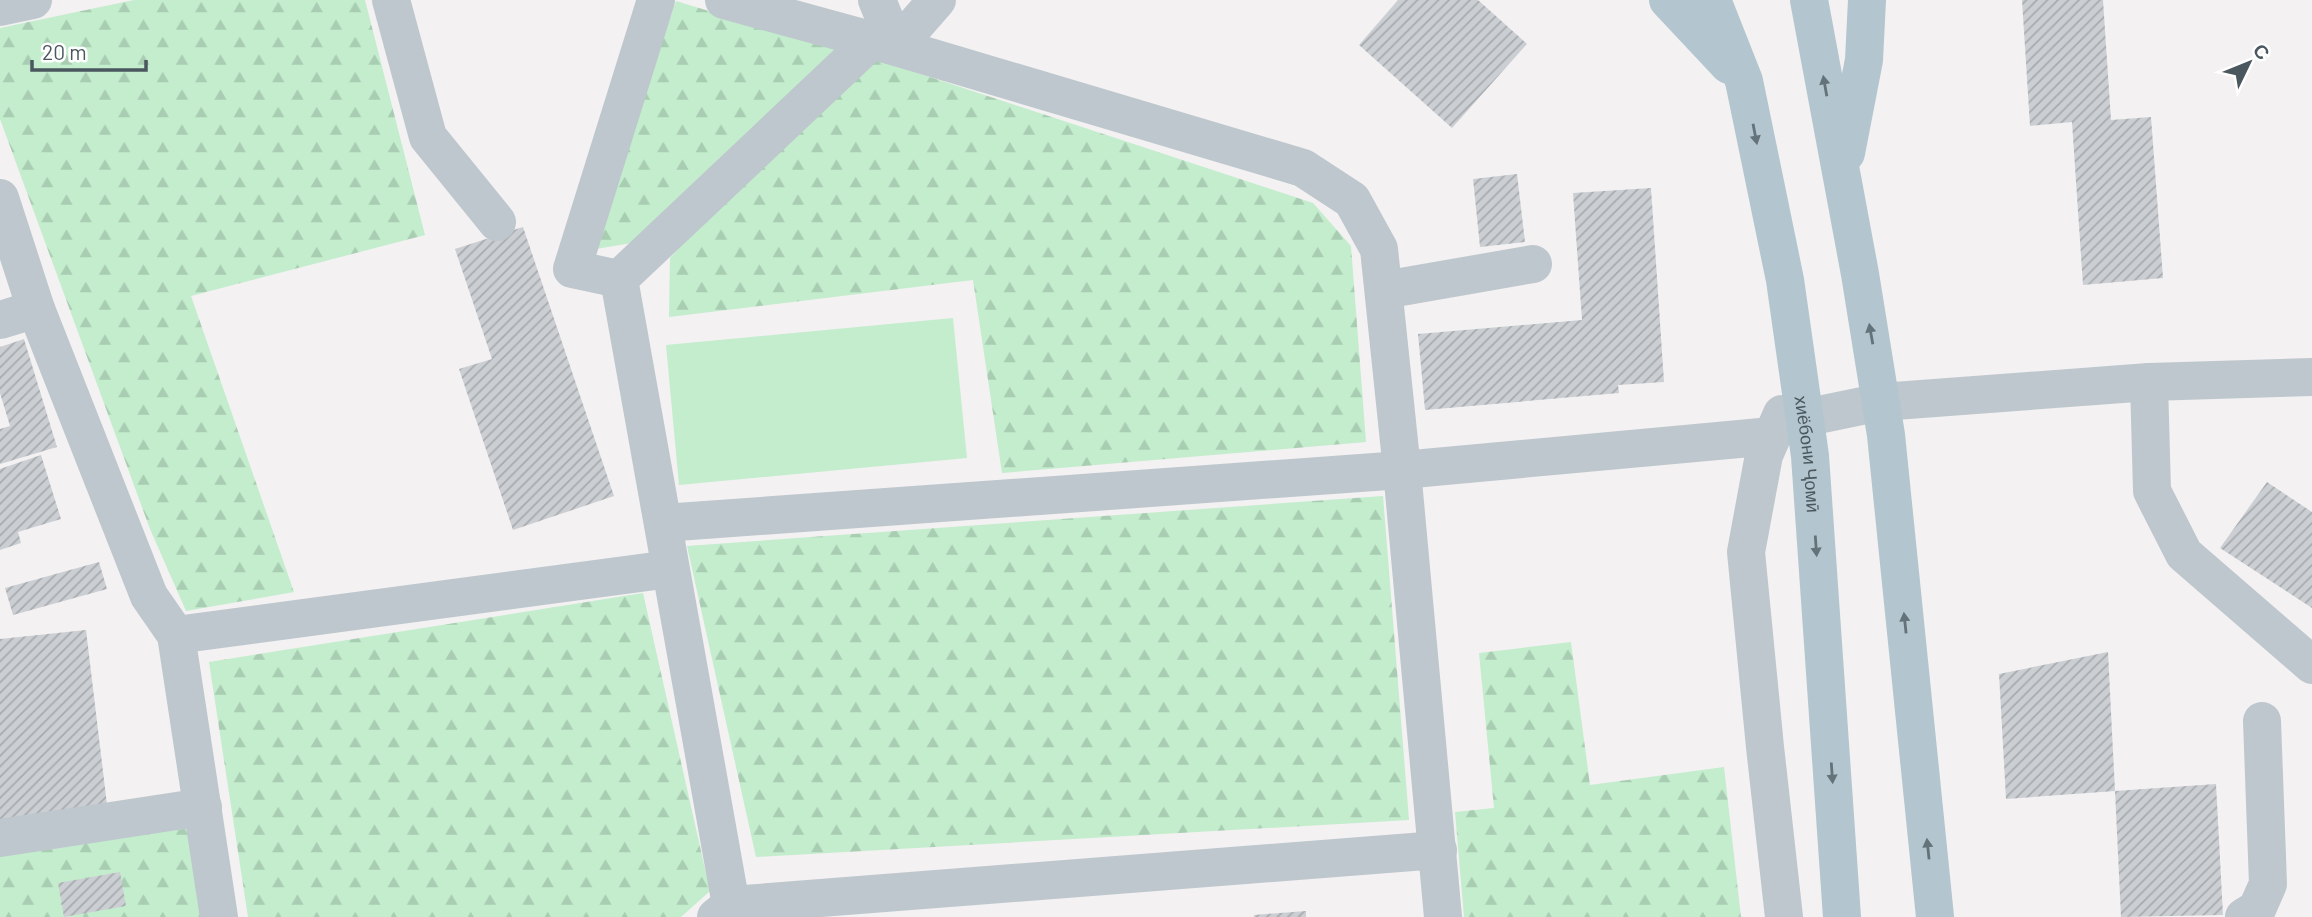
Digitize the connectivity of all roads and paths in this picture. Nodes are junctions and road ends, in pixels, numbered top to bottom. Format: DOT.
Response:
graph roads {
  1 [pos="33,0"];
  2 [pos="391,0"];
  3 [pos="656,0"];
  4 [pos="724,0"];
  5 [pos="877,0"];
  6 [pos="937,0"];
  7 [pos="1668,0"];
  8 [pos="1712,0"];
  9 [pos="1810,0"];
  10 [pos="1867,0"];
  11 [pos="0,7"];
  12 [pos="884,43"];
  13 [pos="1744,81"];
  14 [pos="1842,176"];
  15 [pos="0,198"];
  16 [pos="497,222"];
  17 [pos="1532,264"];
  18 [pos="619,279"];
  19 [pos="1384,289"];
  20 [pos="36,309"];
  21 [pos="0,320"];
  22 [pos="2312,377"];
  23 [pos="2149,382"];
  24 [pos="1881,402"];
  25 [pos="1788,427"];
  26 [pos="1402,470"];
  27 [pos="663,523"];
  28 [pos="670,569"];
  29 [pos="176,635"];
  30 [pos="2312,666"];
  31 [pos="2262,721"];
  32 [pos="203,807"];
  33 [pos="0,838"];
  34 [pos="1438,850"];
  35 [pos="723,911"];
  36 [pos="219,917"];
  37 [pos="1443,917"];
  38 [pos="1784,917"];
  39 [pos="1842,917"];
  40 [pos="1935,917"];
  41 [pos="2244,917"];
  1 -- 11 [label="street"];
  2 -- 16 [label="street"];
  3 -- 18 [label="street"];
  4 -- 12 [label="street"];
  5 -- 12 [label="street"];
  6 -- 12 [label="street"];
  7 -- 13 [label="main road"];
  8 -- 13 [label="main road, хиёбони Ҷомӣ"];
  14 -- 9 [label="main road, one-way"];
  10 -- 14 [label="main road"];
  12 -- 18 [label="street"];
  12 -- 19 [label="street"];
  13 -- 25 [label="main road, хиёбони Ҷомӣ, one-way"];
  24 -- 14 [label="main road, one-way"];
  15 -- 20 [label="street"];
  17 -- 19 [label="street"];
  18 -- 27 [label="street"];
  19 -- 26 [label="street"];
  20 -- 21 [label="street"];
  20 -- 29 [label="street"];
  22 -- 23 [label="street"];
  23 -- 24 [label="street"];
  23 -- 30 [label="street"];
  24 -- 25 [label="street"];
  40 -- 24 [label="main road, one-way"];
  25 -- 26 [label="street"];
  25 -- 38 [label="street"];
  25 -- 39 [label="main road, хиёбони Ҷомӣ, one-way"];
  26 -- 27 [label="street"];
  26 -- 34 [label="street"];
  27 -- 28 [label="street"];
  28 -- 29 [label="street"];
  28 -- 35 [label="street"];
  29 -- 32 [label="street"];
  31 -- 41 [label="street"];
  32 -- 33 [label="street"];
  32 -- 36 [label="street"];
  34 -- 35 [label="street"];
  34 -- 37 [label="street"];
}
